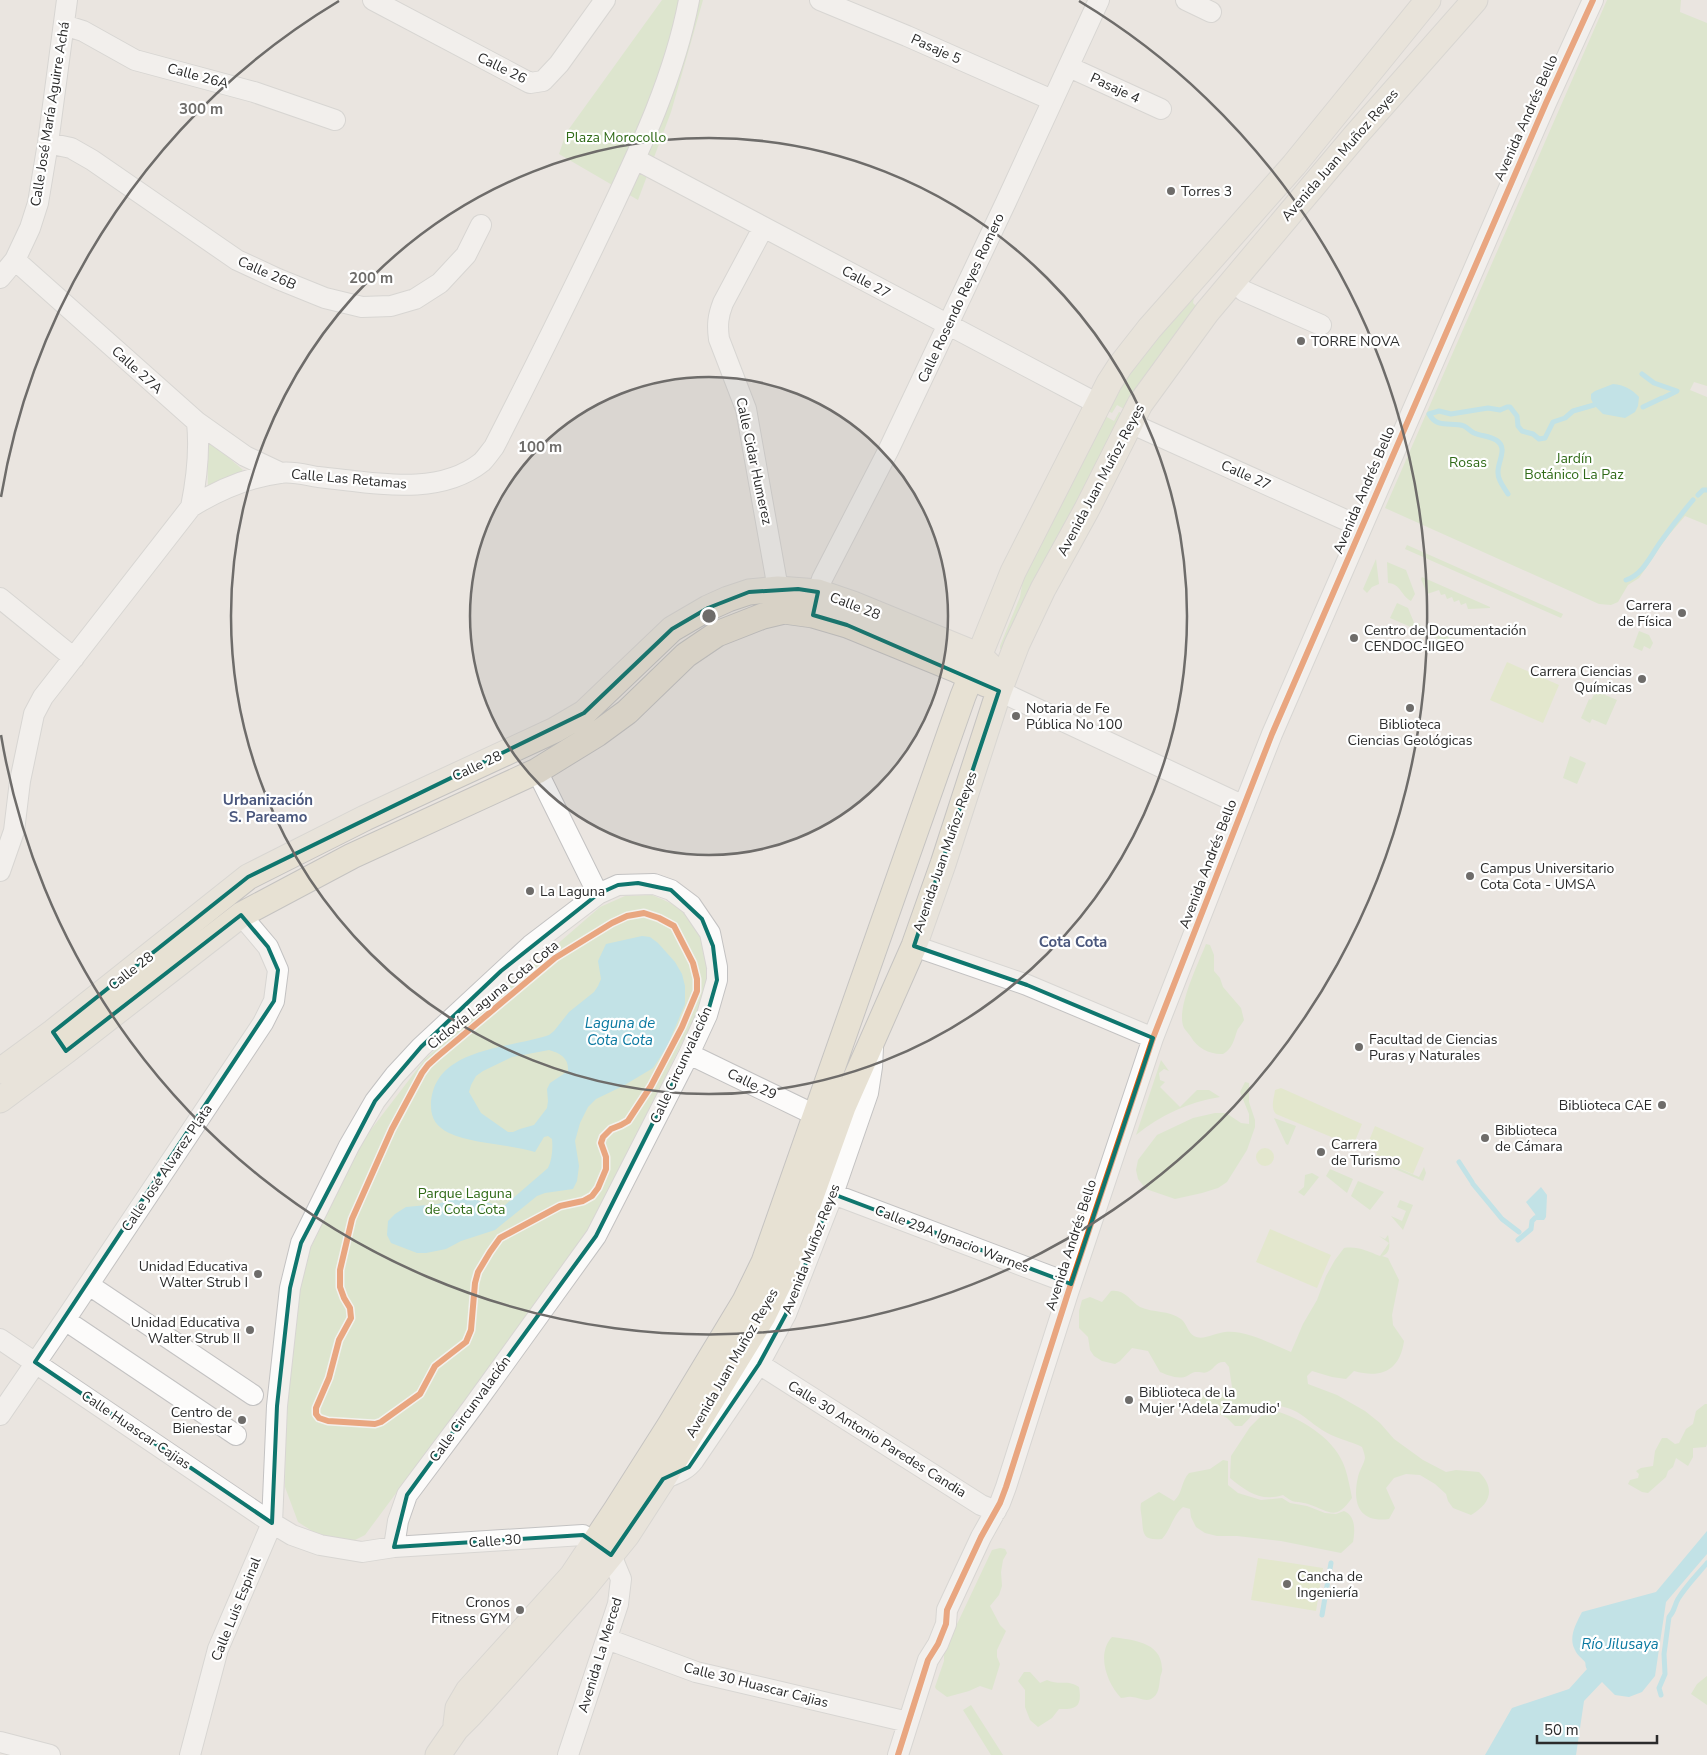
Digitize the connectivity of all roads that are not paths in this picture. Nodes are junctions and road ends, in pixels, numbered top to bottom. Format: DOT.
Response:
graph roads {
  1 [pos="67,0"];
  2 [pos="373,0"];
  3 [pos="605,0"];
  4 [pos="690,0"];
  5 [pos="820,0"];
  6 [pos="1099,0"];
  7 [pos="1186,0"];
  8 [pos="1428,0"];
  9 [pos="1475,0"];
  10 [pos="1593,0"];
  11 [pos="1211,12"];
  12 [pos="64,25"];
  13 [pos="1069,66"];
  14 [pos="1052,100"];
  15 [pos="1161,109"];
  16 [pos="335,120"];
  17 [pos="48,143"];
  18 [pos="635,159"];
  19 [pos="481,225"];
  20 [pos="763,228"];
  21 [pos="15,260"];
  22 [pos="0,278"];
  23 [pos="1244,291"];
  24 [pos="948,325"];
  25 [pos="1321,325"];
  26 [pos="1098,404"];
  27 [pos="196,422"];
  28 [pos="1130,423"];
  29 [pos="282,473"];
  30 [pos="191,507"];
  31 [pos="1361,527"];
  32 [pos="0,598"];
  33 [pos="781,600"];
  34 [pos="815,604"];
  35 [pos="74,658"];
  36 [pos="976,666"];
  37 [pos="999,691"];
  38 [pos="555,730"];
  39 [pos="569,752"];
  40 [pos="537,771"];
  41 [pos="1244,806"];
  42 [pos="0,871"];
  43 [pos="225,894"];
  44 [pos="598,894"];
  45 [pos="241,915"];
  46 [pos="914,946"];
  47 [pos="1153,1038"];
  48 [pos="873,1040"];
  49 [pos="60,1042"];
  50 [pos="689,1054"];
  51 [pos="0,1071"];
  52 [pos="0,1100"];
  53 [pos="815,1115"];
  54 [pos="833,1194"];
  55 [pos="1071,1284"];
  56 [pos="89,1285"];
  57 [pos="65,1320"];
  58 [pos="0,1339"];
  59 [pos="35,1362"];
  60 [pos="759,1364"];
  61 [pos="253,1395"];
  62 [pos="0,1415"];
  63 [pos="236,1435"];
  64 [pos="663,1479"];
  65 [pos="996,1511"];
  66 [pos="272,1523"];
  67 [pos="394,1547"];
  68 [pos="602,1549"];
  69 [pos="607,1639"];
  70 [pos="908,1722"];
  71 [pos="0,1742"];
  72 [pos="450,1744"];
  73 [pos="50,1755"];
  74 [pos="190,1755"];
  75 [pos="568,1755"];
  76 [pos="898,1755"];
  1 -- 12 [label="street, Calle José María Aguirre Achá"];
  2 -- 3 [label="street, Calle 26"];
  4 -- 18 [label="street, Calle Las Retamas"];
  5 -- 14 [label="street, Pasaje 5"];
  6 -- 13 [label="street, Calle Rosendo Reyes Romero"];
  7 -- 11 [label="street"];
  8 -- 26 [label="main road, Avenida Juan Muñoz Reyes"];
  9 -- 28 [label="main road, Avenida Juan Muñoz Reyes"];
  10 -- 31 [label="street, Avenida Andrés Bello"];
  12 -- 16 [label="street, Calle 26A"];
  12 -- 17 [label="street, Calle José María Aguirre Achá"];
  13 -- 14 [label="street, Calle Rosendo Reyes Romero"];
  13 -- 15 [label="street, Pasaje 4"];
  14 -- 24 [label="street, Calle Rosendo Reyes Romero"];
  17 -- 19 [label="street, Calle 26B"];
  17 -- 21 [label="street, Calle José María Aguirre Achá"];
  18 -- 20 [label="street, Calle 27"];
  18 -- 29 [label="street, Calle Las Retamas"];
  20 -- 24 [label="street, Calle 27"];
  20 -- 33 [label="street, Calle Cidar Humerez"];
  21 -- 22 [label="street, Calle José María Aguirre Achá"];
  21 -- 27 [label="street, Calle 27A"];
  23 -- 25 [label="street"];
  24 -- 26 [label="street, Calle 27"];
  24 -- 34 [label="street, Calle Rosendo Reyes Romero"];
  26 -- 36 [label="main road, Avenida Juan Muñoz Reyes"];
  27 -- 29 [label="street, Calle 27A"];
  27 -- 30 [label="street"];
  28 -- 31 [label="street, Calle 27"];
  28 -- 37 [label="main road, Avenida Juan Muñoz Reyes"];
  29 -- 30 [label="street, Calle Las Retamas"];
  30 -- 35 [label="street, Calle Las Retamas"];
  31 -- 41 [label="street, Avenida Andrés Bello"];
  32 -- 35 [label="street"];
  33 -- 34 [label="main road, Calle 28"];
  33 -- 38 [label="main road, Calle 28"];
  33 -- 39 [label="main road, Calle 28"];
  34 -- 36 [label="main road, Calle 28"];
  35 -- 42 [label="street, Calle Las Retamas"];
  36 -- 37 [label="main road, Calle 28"];
  36 -- 53 [label="main road, Avenida Juan Muñoz Reyes"];
  37 -- 41 [label="street"];
  37 -- 46 [label="main road, Avenida Juan Muñoz Reyes"];
  38 -- 39 [label="main road"];
  38 -- 43 [label="main road, Calle 28"];
  39 -- 40 [label="main road, Calle 28"];
  40 -- 44 [label="street"];
  40 -- 45 [label="main road, Calle 28"];
  41 -- 47 [label="street, Avenida Andrés Bello"];
  43 -- 45 [label="main road"];
  43 -- 49 [label="main road, Calle 28"];
  44 -- 50 [label="street, Calle Circunvalación"];
  44 -- 66 [label="street, Calle Circunvalación"];
  45 -- 49 [label="main road, Calle 28"];
  45 -- 56 [label="street, Calle José Alvarez Plata"];
  46 -- 47 [label="street"];
  46 -- 48 [label="main road, Avenida Juan Muñoz Reyes"];
  47 -- 55 [label="street, Avenida Andrés Bello"];
  48 -- 54 [label="street, Avenida Muñoz Reyes"];
  48 -- 64 [label="main road, Avenida Juan Muñoz Reyes"];
  49 -- 51 [label="main road, Calle 28"];
  49 -- 52 [label="main road, Calle 28"];
  50 -- 53 [label="street, Calle 29"];
  50 -- 67 [label="street, Calle Circunvalación"];
  53 -- 68 [label="main road, Avenida Juan Muñoz Reyes"];
  54 -- 55 [label="street, Calle 29A Ignacio Warnes"];
  54 -- 60 [label="street, Avenida Muñoz Reyes"];
  55 -- 65 [label="street, Avenida Andrés Bello"];
  56 -- 57 [label="street, Calle José Alvarez Plata"];
  56 -- 61 [label="street"];
  57 -- 59 [label="street, Calle José Alvarez Plata"];
  57 -- 63 [label="street"];
  58 -- 59 [label="street, Calle Huascar Cajias"];
  59 -- 62 [label="street, Calle José Alvarez Plata"];
  59 -- 66 [label="street, Calle Huascar Cajias"];
  60 -- 64 [label="street, Avenida Muñoz Reyes"];
  60 -- 65 [label="street, Calle 30 Antonio Paredes Candia"];
  64 -- 68 [label="main road, Avenida Juan Muñoz Reyes"];
  65 -- 70 [label="street, Avenida Andrés Bello"];
  66 -- 67 [label="street"];
  66 -- 74 [label="street, Calle Luis Espinal"];
  67 -- 68 [label="street, Calle 30"];
  68 -- 69 [label="street, Avenida La Merced"];
  68 -- 72 [label="main road, Avenida Juan Muñoz Reyes"];
  69 -- 70 [label="street, Calle 30 Huascar Cajias"];
  69 -- 75 [label="street, Avenida La Merced"];
  70 -- 76 [label="street, Avenida Andrés Bello"];
  71 -- 73 [label="street"];
}
